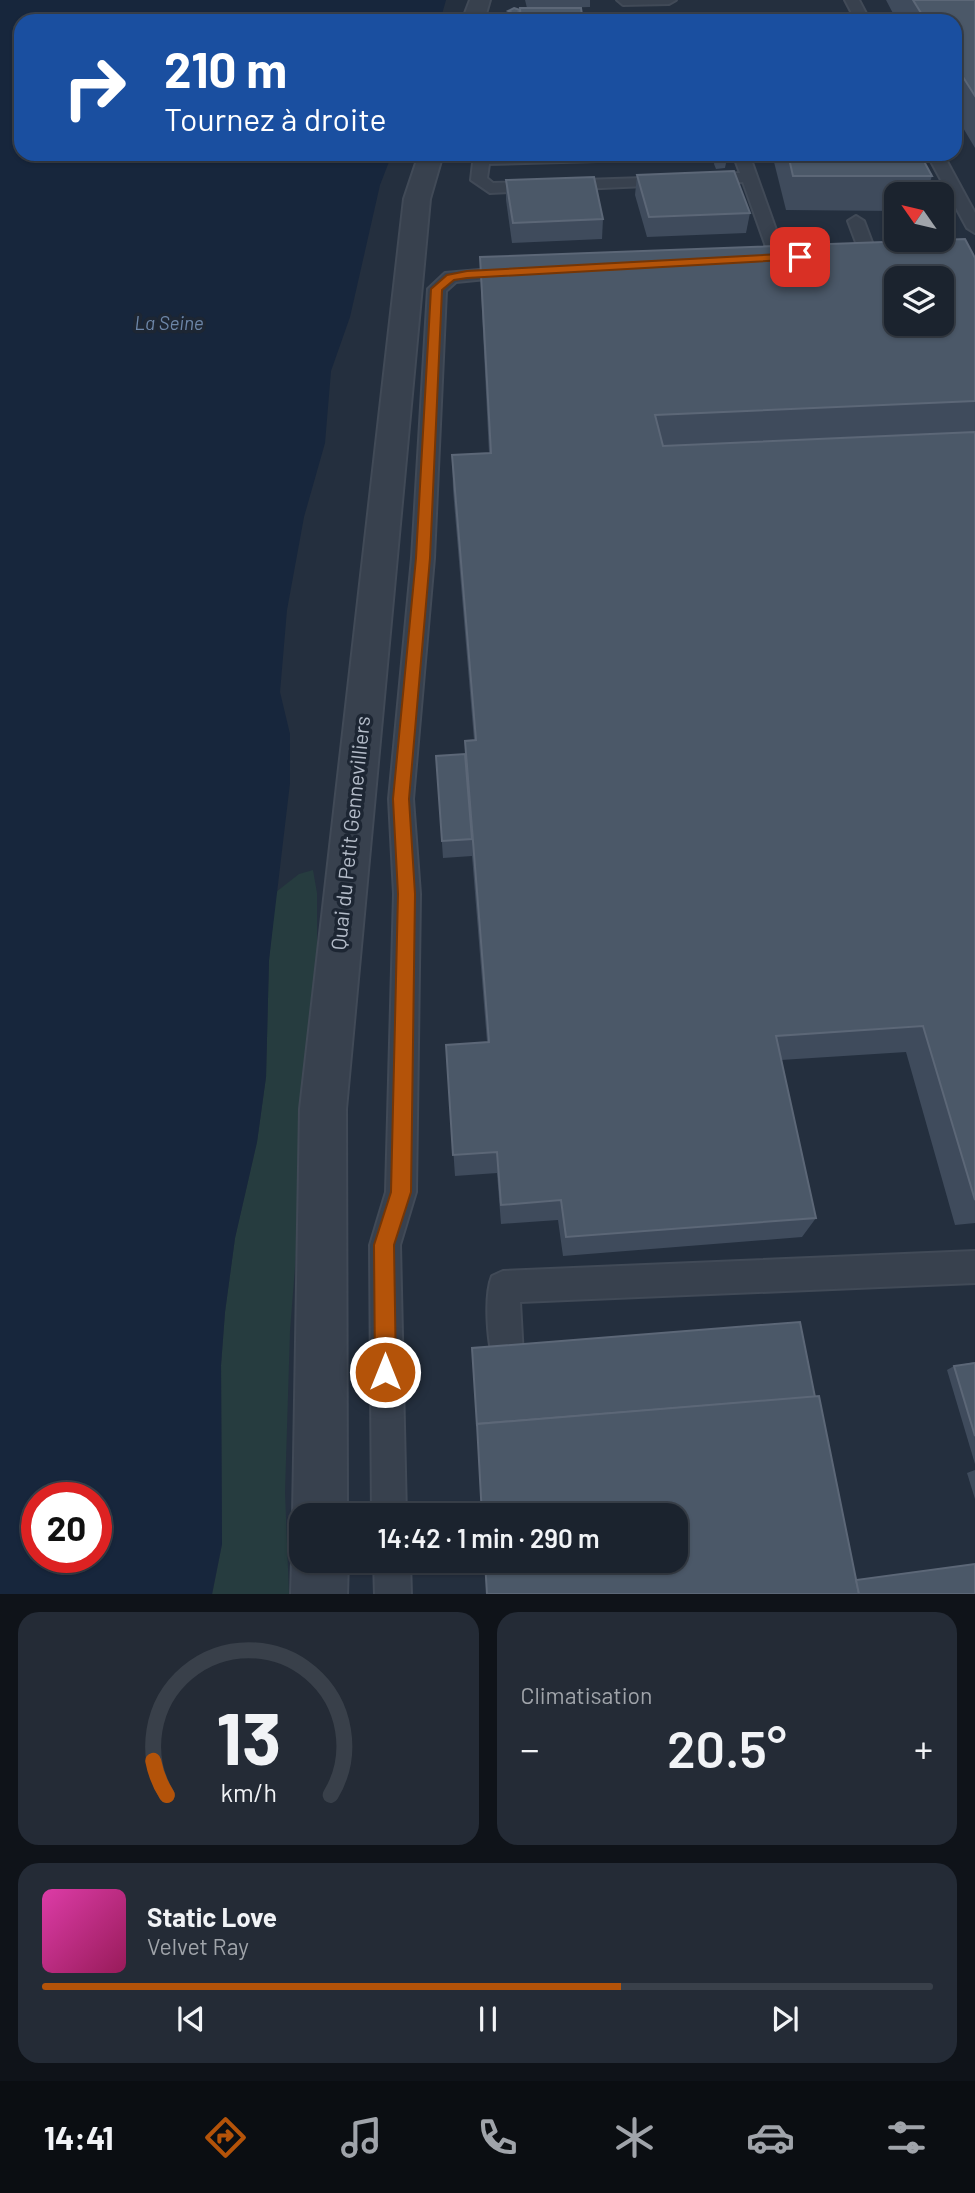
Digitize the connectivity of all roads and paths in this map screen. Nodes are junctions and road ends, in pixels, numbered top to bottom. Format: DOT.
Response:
graph roads {
  1 [pos="669,0"];
  2 [pos="625,4"];
  3 [pos="430,161"];
  4 [pos="481,161"];
  5 [pos="743,161"];
  6 [pos="938,161"];
  7 [pos="749,177"];
  8 [pos="856,221"];
  9 [pos="971,241"];
  10 [pos="892,252"];
  11 [pos="868,253"];
  12 [pos="842,254"];
  13 [pos="804,256"];
  14 [pos="778,258"];
  15 [pos="751,259"];
  16 [pos="535,271"];
  17 [pos="975,1267"];
  18 [pos="507,1356"];
  19 [pos="320,1503"];
  20 [pos="389,1503"];
  21 [pos="320,1573"];
  22 [pos="392,1573"];
  23 [pos="319,1594"];
  24 [pos="393,1594"];
  1 -- 2 [label="lane"];
  3 -- 19 [label="street, Quai du Petit Gennevilliers"];
  4 -- 7 [label="lane"];
  5 -- 7 [label="lane"];
  6 -- 9 [label="lane"];
  7 -- 14 [label="lane"];
  8 -- 11 [label="lane"];
  10 -- 11 [label="lane"];
  11 -- 12 [label="lane"];
  13 -- 14 [label="lane"];
  14 -- 15 [label="lane"];
  16 -- 20 [label="lane"];
  17 -- 18 [label="lane"];
  21 -- 23 [label="street"];
  22 -- 24 [label="lane"];
}
